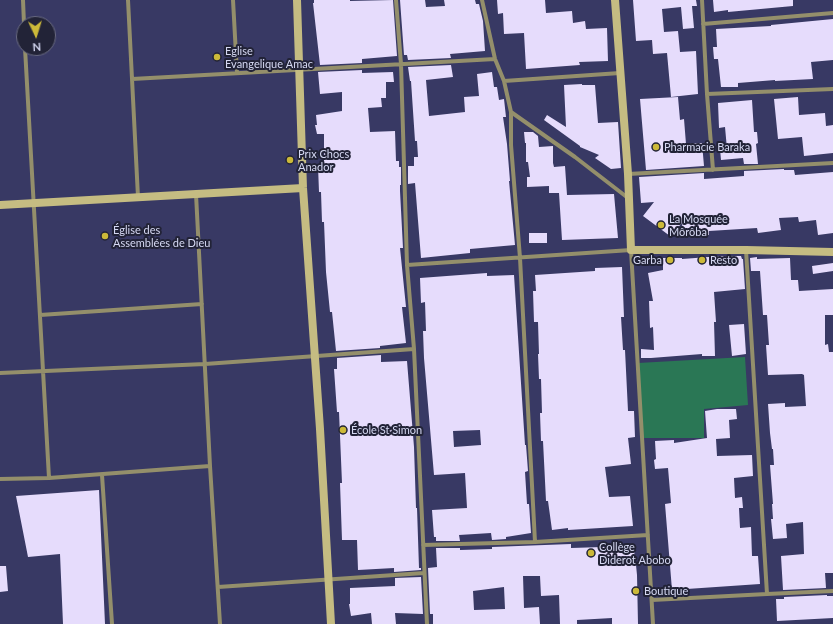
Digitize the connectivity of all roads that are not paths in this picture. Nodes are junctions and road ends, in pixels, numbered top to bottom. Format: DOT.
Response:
graph roads {
  1 [pos="23,0"];
  2 [pos="128,0"];
  3 [pos="233,0"];
  4 [pos="297,0"];
  5 [pos="396,0"];
  6 [pos="482,0"];
  7 [pos="615,0"];
  8 [pos="702,0"];
  9 [pos="833,12"];
  10 [pos="24,16"];
  11 [pos="703,24"];
  12 [pos="25,56"];
  13 [pos="495,59"];
  14 [pos="401,64"];
  15 [pos="300,69"];
  16 [pos="237,73"];
  17 [pos="621,73"];
  18 [pos="132,79"];
  19 [pos="504,81"];
  20 [pos="833,89"];
  21 [pos="707,94"];
  22 [pos="511,112"];
  23 [pos="833,163"];
  24 [pos="713,170"];
  25 [pos="628,174"];
  26 [pos="303,188"];
  27 [pos="196,194"];
  28 [pos="138,198"];
  29 [pos="629,199"];
  30 [pos="34,203"];
  31 [pos="0,205"];
  32 [pos="631,250"];
  33 [pos="746,250"];
  34 [pos="833,252"];
  35 [pos="520,258"];
  36 [pos="407,266"];
  37 [pos="202,304"];
  38 [pos="40,315"];
  39 [pos="414,349"];
  40 [pos="314,357"];
  41 [pos="205,364"];
  42 [pos="44,370"];
  43 [pos="0,373"];
  44 [pos="210,466"];
  45 [pos="102,475"];
  46 [pos="50,478"];
  47 [pos="0,479"];
  48 [pos="648,535"];
  49 [pos="535,542"];
  50 [pos="423,545"];
  51 [pos="424,572"];
  52 [pos="328,580"];
  53 [pos="218,587"];
  54 [pos="833,592"];
  55 [pos="767,594"];
  56 [pos="652,600"];
  57 [pos="112,624"];
  58 [pos="220,624"];
  59 [pos="331,624"];
  60 [pos="427,624"];
  61 [pos="653,624"];
  1 -- 10 [label="street"];
  2 -- 18 [label="street"];
  3 -- 16 [label="street"];
  4 -- 15 [label="street"];
  5 -- 14 [label="street"];
  6 -- 13 [label="street"];
  7 -- 17 [label="street"];
  8 -- 11 [label="street"];
  9 -- 11 [label="street"];
  11 -- 21 [label="street"];
  12 -- 30 [label="street"];
  13 -- 14 [label="street"];
  13 -- 19 [label="street"];
  14 -- 15 [label="street"];
  14 -- 36 [label="street"];
  15 -- 16 [label="street"];
  15 -- 26 [label="street"];
  16 -- 18 [label="street"];
  17 -- 19 [label="street"];
  17 -- 25 [label="street"];
  18 -- 28 [label="street"];
  19 -- 22 [label="street"];
  20 -- 21 [label="street"];
  21 -- 24 [label="street"];
  22 -- 29 [label="street"];
  22 -- 35 [label="street"];
  23 -- 24 [label="street"];
  24 -- 25 [label="street"];
  25 -- 29 [label="street"];
  26 -- 27 [label="street"];
  26 -- 40 [label="street"];
  27 -- 28 [label="street"];
  27 -- 37 [label="street"];
  28 -- 30 [label="street"];
  29 -- 32 [label="street"];
  30 -- 31 [label="street"];
  30 -- 38 [label="street"];
  32 -- 33 [label="street"];
  32 -- 35 [label="street"];
  32 -- 48 [label="street"];
  33 -- 34 [label="street"];
  33 -- 55 [label="street"];
  35 -- 36 [label="street"];
  35 -- 49 [label="street"];
  36 -- 39 [label="street"];
  37 -- 38 [label="street"];
  37 -- 41 [label="street"];
  38 -- 42 [label="street"];
  39 -- 40 [label="street"];
  39 -- 50 [label="street"];
  40 -- 41 [label="street"];
  40 -- 52 [label="street"];
  41 -- 42 [label="street"];
  41 -- 44 [label="street"];
  42 -- 43 [label="street"];
  42 -- 46 [label="street"];
  44 -- 45 [label="street"];
  44 -- 53 [label="street"];
  45 -- 46 [label="street"];
  45 -- 57 [label="street"];
  46 -- 47 [label="street"];
  48 -- 49 [label="street"];
  48 -- 56 [label="street"];
  49 -- 50 [label="street"];
  50 -- 51 [label="street"];
  51 -- 52 [label="street"];
  51 -- 60 [label="street"];
  52 -- 53 [label="street"];
  52 -- 59 [label="street"];
  53 -- 58 [label="street"];
  54 -- 55 [label="street"];
  55 -- 56 [label="street"];
  56 -- 61 [label="street"];
}
